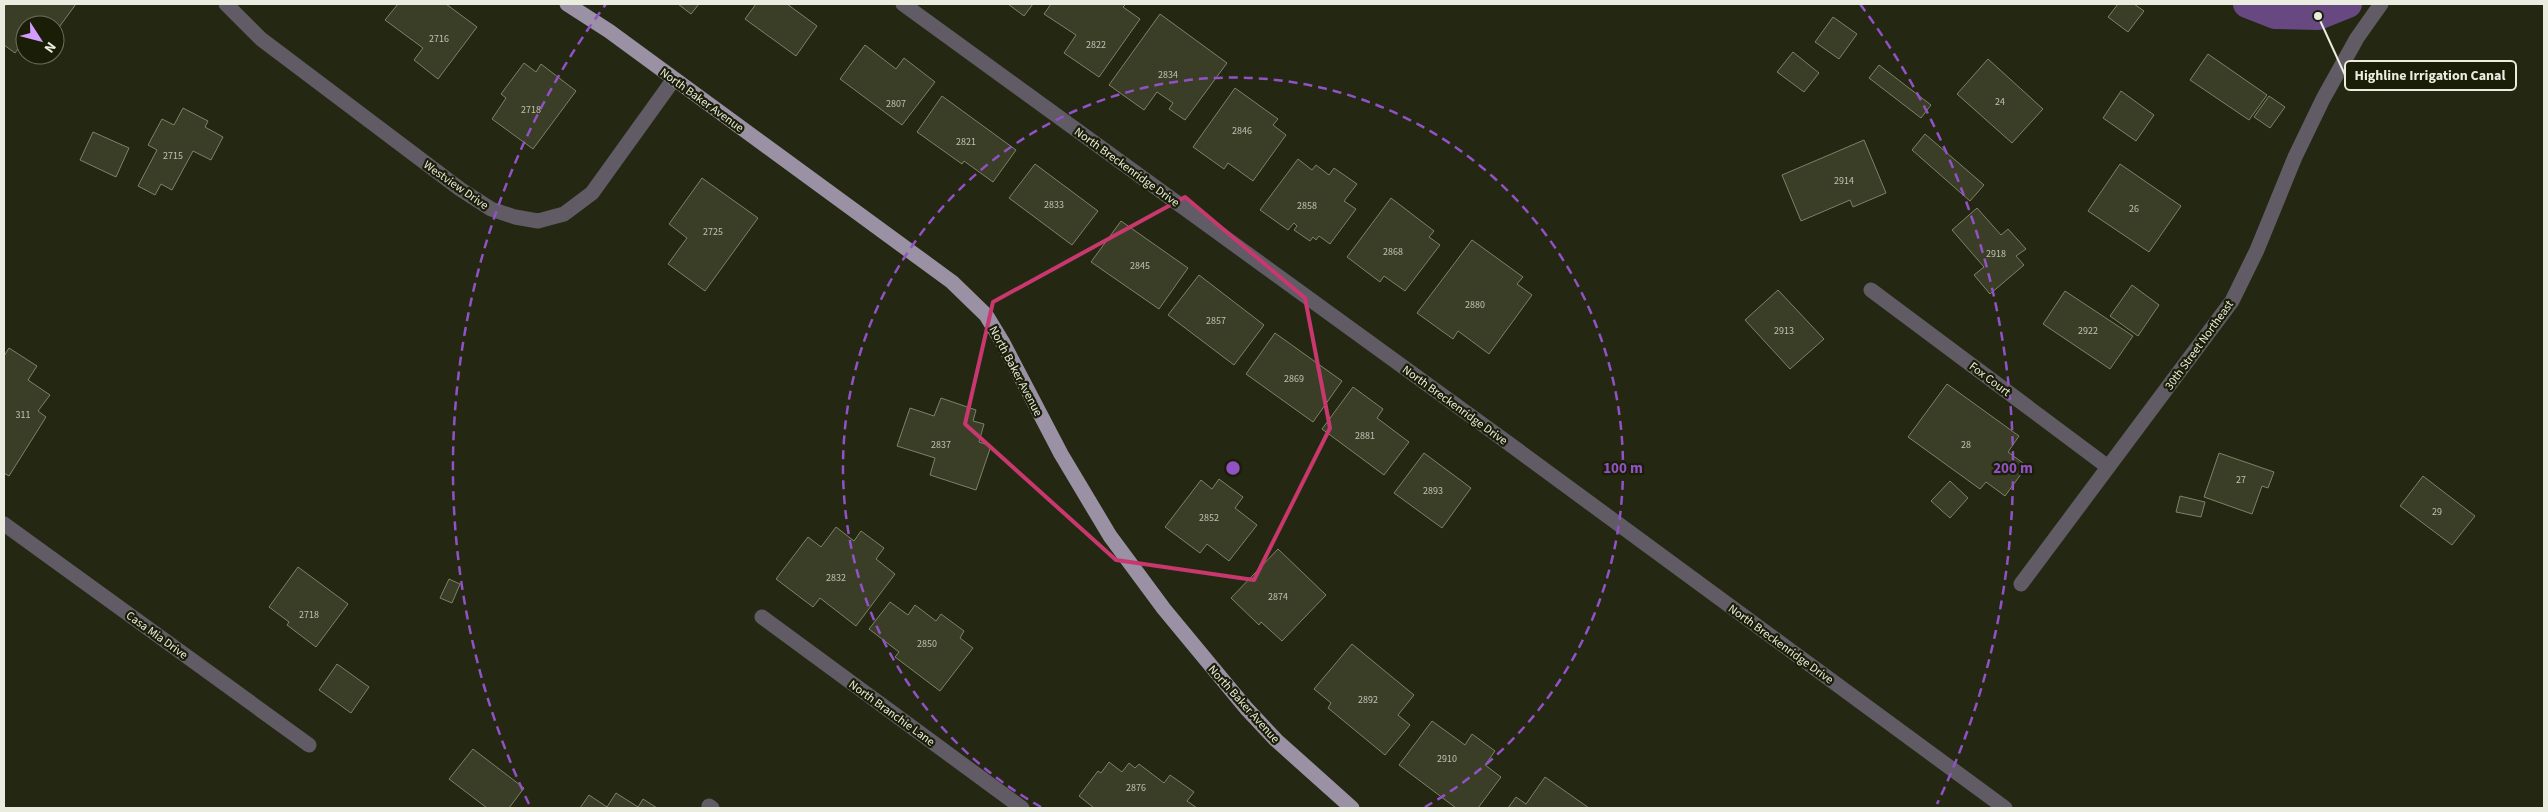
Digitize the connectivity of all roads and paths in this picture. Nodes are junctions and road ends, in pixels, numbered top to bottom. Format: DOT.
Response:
graph roads {
  1 [pos="226,4"];
  2 [pos="567,4"];
  3 [pos="903,4"];
  4 [pos="2381,4"];
  5 [pos="674,79"];
  6 [pos="1871,290"];
  7 [pos="2108,467"];
  8 [pos="4,524"];
  9 [pos="2020,584"];
  10 [pos="762,617"];
  11 [pos="309,746"];
  12 [pos="1022,808"];
  13 [pos="1352,808"];
  14 [pos="2005,808"];
  1 -- 5 [label="street, Westview Drive"];
  2 -- 5 [label="main road, North Baker Avenue"];
  3 -- 14 [label="street, North Breckenridge Drive"];
  4 -- 7 [label="street, 30th Street Northeast"];
  5 -- 13 [label="main road, North Baker Avenue"];
  6 -- 7 [label="street, Fox Court"];
  7 -- 9 [label="street, 30th Street Northeast"];
  8 -- 11 [label="street, Casa Mia Drive"];
  10 -- 12 [label="street, North Branchie Lane"];
}
